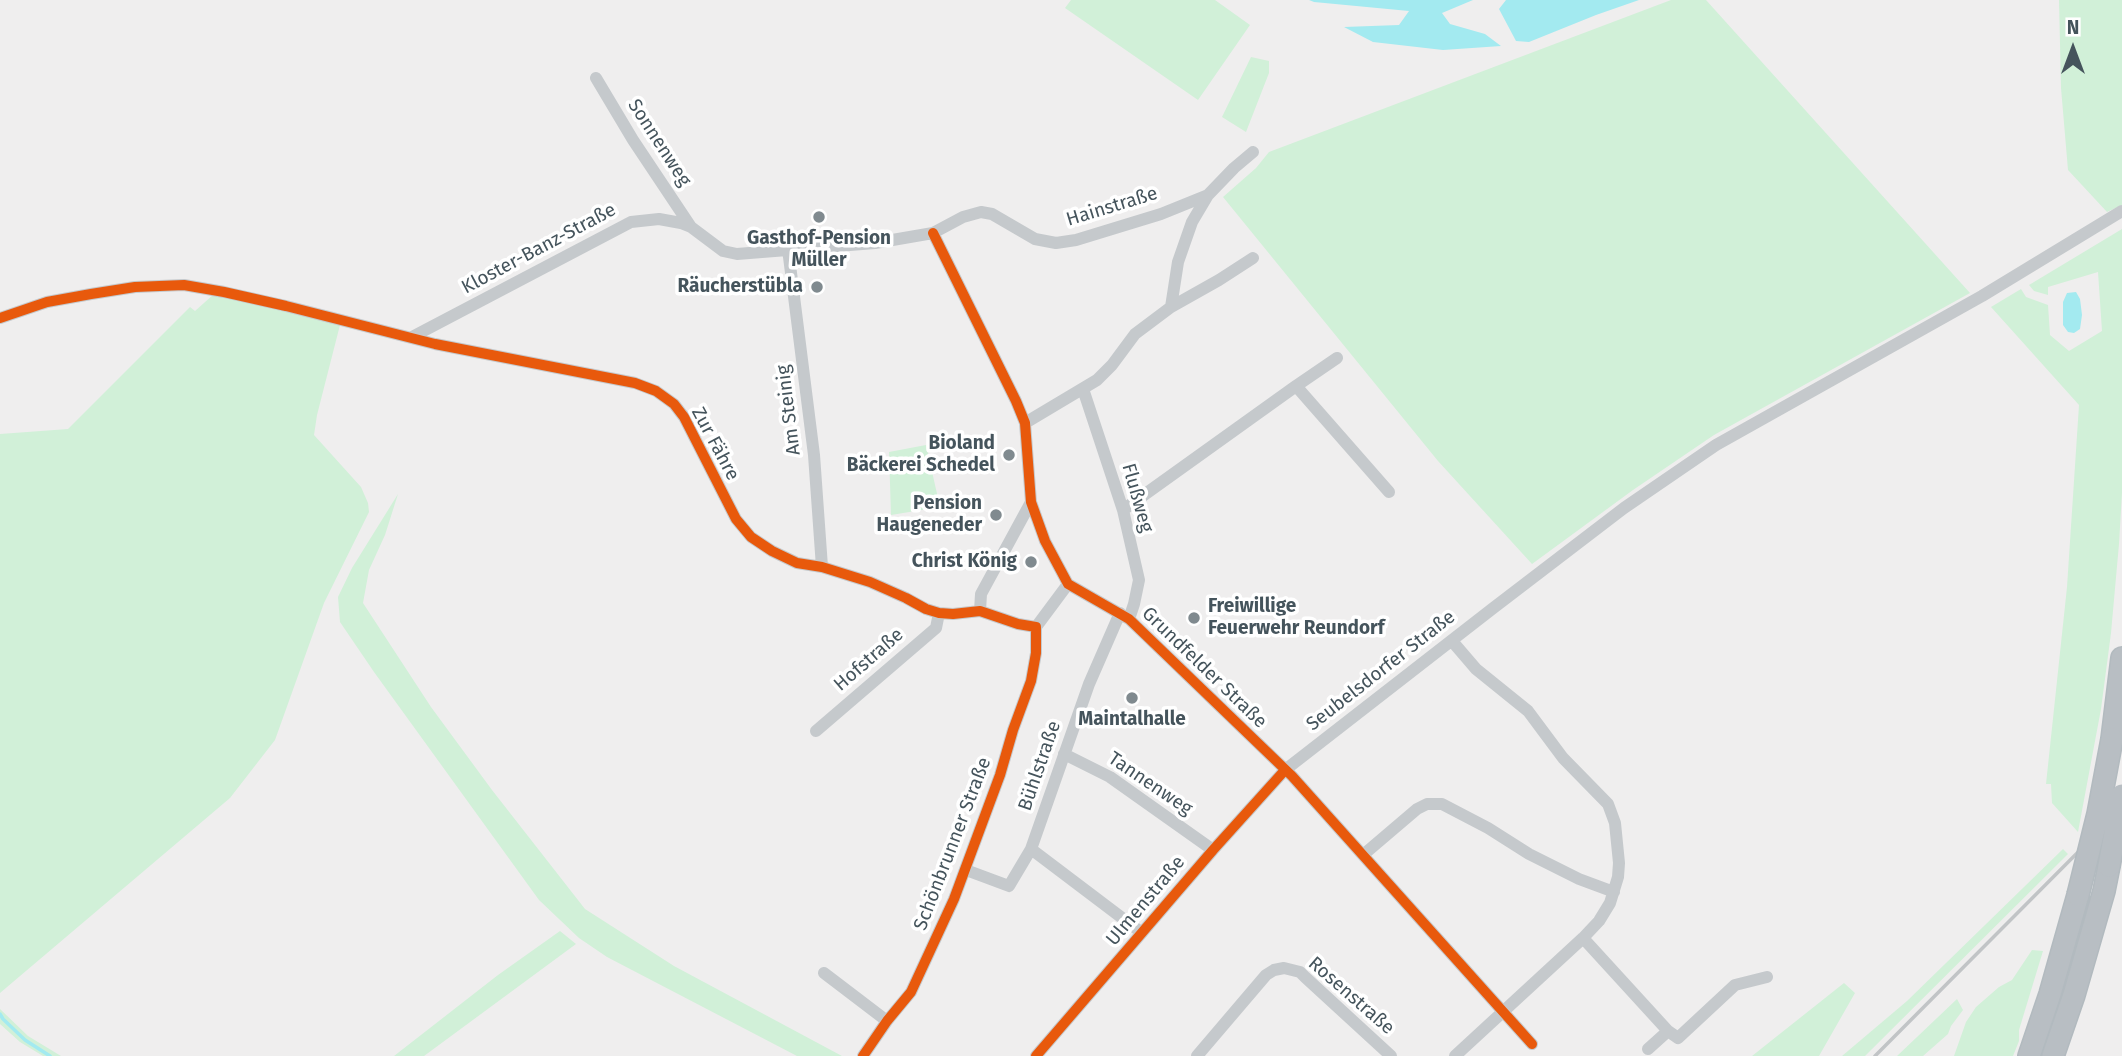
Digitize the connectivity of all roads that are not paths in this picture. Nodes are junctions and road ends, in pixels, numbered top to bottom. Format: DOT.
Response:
graph roads {
  1 [pos="596,78"];
  2 [pos="1253,152"];
  3 [pos="1208,195"];
  4 [pos="2122,211"];
  5 [pos="691,228"];
  6 [pos="933,233"];
  7 [pos="788,249"];
  8 [pos="1253,258"];
  9 [pos="1171,307"];
  10 [pos="0,318"];
  11 [pos="412,338"];
  12 [pos="1337,358"];
  13 [pos="1296,386"];
  14 [pos="1083,389"];
  15 [pos="1025,423"];
  16 [pos="1389,492"];
  17 [pos="1031,502"];
  18 [pos="1123,510"];
  19 [pos="822,567"];
  20 [pos="1068,584"];
  21 [pos="980,611"];
  22 [pos="939,613"];
  23 [pos="1124,616"];
  24 [pos="1036,627"];
  25 [pos="1452,640"];
  26 [pos="2122,657"];
  27 [pos="816,730"];
  28 [pos="1063,754"];
  29 [pos="1285,770"];
  30 [pos="2122,795"];
  31 [pos="1031,849"];
  32 [pos="1213,850"];
  33 [pos="1363,855"];
  34 [pos="966,870"];
  35 [pos="1614,892"];
  36 [pos="1142,933"];
  37 [pos="1583,938"];
  38 [pos="824,973"];
  39 [pos="1767,976"];
  40 [pos="1503,1011"];
  41 [pos="887,1021"];
  42 [pos="1668,1031"];
  43 [pos="1532,1044"];
  44 [pos="1648,1049"];
  45 [pos="863,1056"];
  46 [pos="1036,1056"];
  47 [pos="1197,1056"];
  48 [pos="1391,1056"];
  49 [pos="1455,1056"];
  50 [pos="2029,1056"];
  51 [pos="2053,1056"];
  1 -- 5 [label="street, Sonnenweg"];
  2 -- 3 [label="street, Hainstraße"];
  3 -- 6 [label="street, Hainstraße"];
  3 -- 9 [label="street"];
  4 -- 25 [label="street, Seubelsdorfer Straße"];
  5 -- 7 [label="street, Kloster-Banz-Straße"];
  5 -- 11 [label="street, Kloster-Banz-Straße"];
  6 -- 7 [label="street, Kloster-Banz-Straße"];
  6 -- 15 [label="street"];
  7 -- 19 [label="street, Am Steinig"];
  8 -- 9 [label="street"];
  9 -- 14 [label="street"];
  10 -- 11 [label="street, Zur Fähre"];
  11 -- 19 [label="street, Zur Fähre"];
  12 -- 13 [label="street"];
  13 -- 16 [label="street"];
  13 -- 18 [label="street"];
  14 -- 15 [label="street"];
  14 -- 18 [label="street, Flußweg"];
  15 -- 17 [label="street"];
  17 -- 20 [label="street"];
  17 -- 21 [label="street"];
  18 -- 23 [label="street, Flußweg"];
  19 -- 22 [label="street, Zur Fähre"];
  20 -- 23 [label="street, Grundfelder Straße"];
  20 -- 24 [label="street"];
  21 -- 22 [label="street, Zur Fähre"];
  21 -- 24 [label="street, Zur Fähre"];
  22 -- 27 [label="street, Hofstraße"];
  23 -- 28 [label="street, Bühlstraße"];
  23 -- 29 [label="street, Grundfelder Straße"];
  24 -- 34 [label="street, Schönbrunner Straße"];
  25 -- 29 [label="street, Seubelsdorfer Straße"];
  25 -- 35 [label="street"];
  26 -- 50 [label="highway, bridge"];
  28 -- 31 [label="street, Bühlstraße"];
  28 -- 32 [label="street, Tannenweg"];
  29 -- 32 [label="street, Ulmenstraße"];
  29 -- 33 [label="street, Grundfelder Straße"];
  30 -- 51 [label="highway, bridge"];
  31 -- 34 [label="street, Bühlstraße"];
  31 -- 36 [label="street"];
  32 -- 36 [label="street, Ulmenstraße"];
  33 -- 35 [label="street"];
  33 -- 40 [label="street, Grundfelder Straße"];
  34 -- 41 [label="street, Schönbrunner Straße"];
  35 -- 37 [label="street"];
  36 -- 46 [label="street, Ulmenstraße"];
  37 -- 40 [label="street"];
  37 -- 42 [label="street"];
  38 -- 41 [label="street"];
  39 -- 42 [label="street"];
  40 -- 43 [label="street, Grundfelder Straße"];
  40 -- 49 [label="street"];
  41 -- 45 [label="street, Schönbrunner Straße"];
  42 -- 44 [label="street"];
  47 -- 48 [label="street, Rosenstraße"];
}
